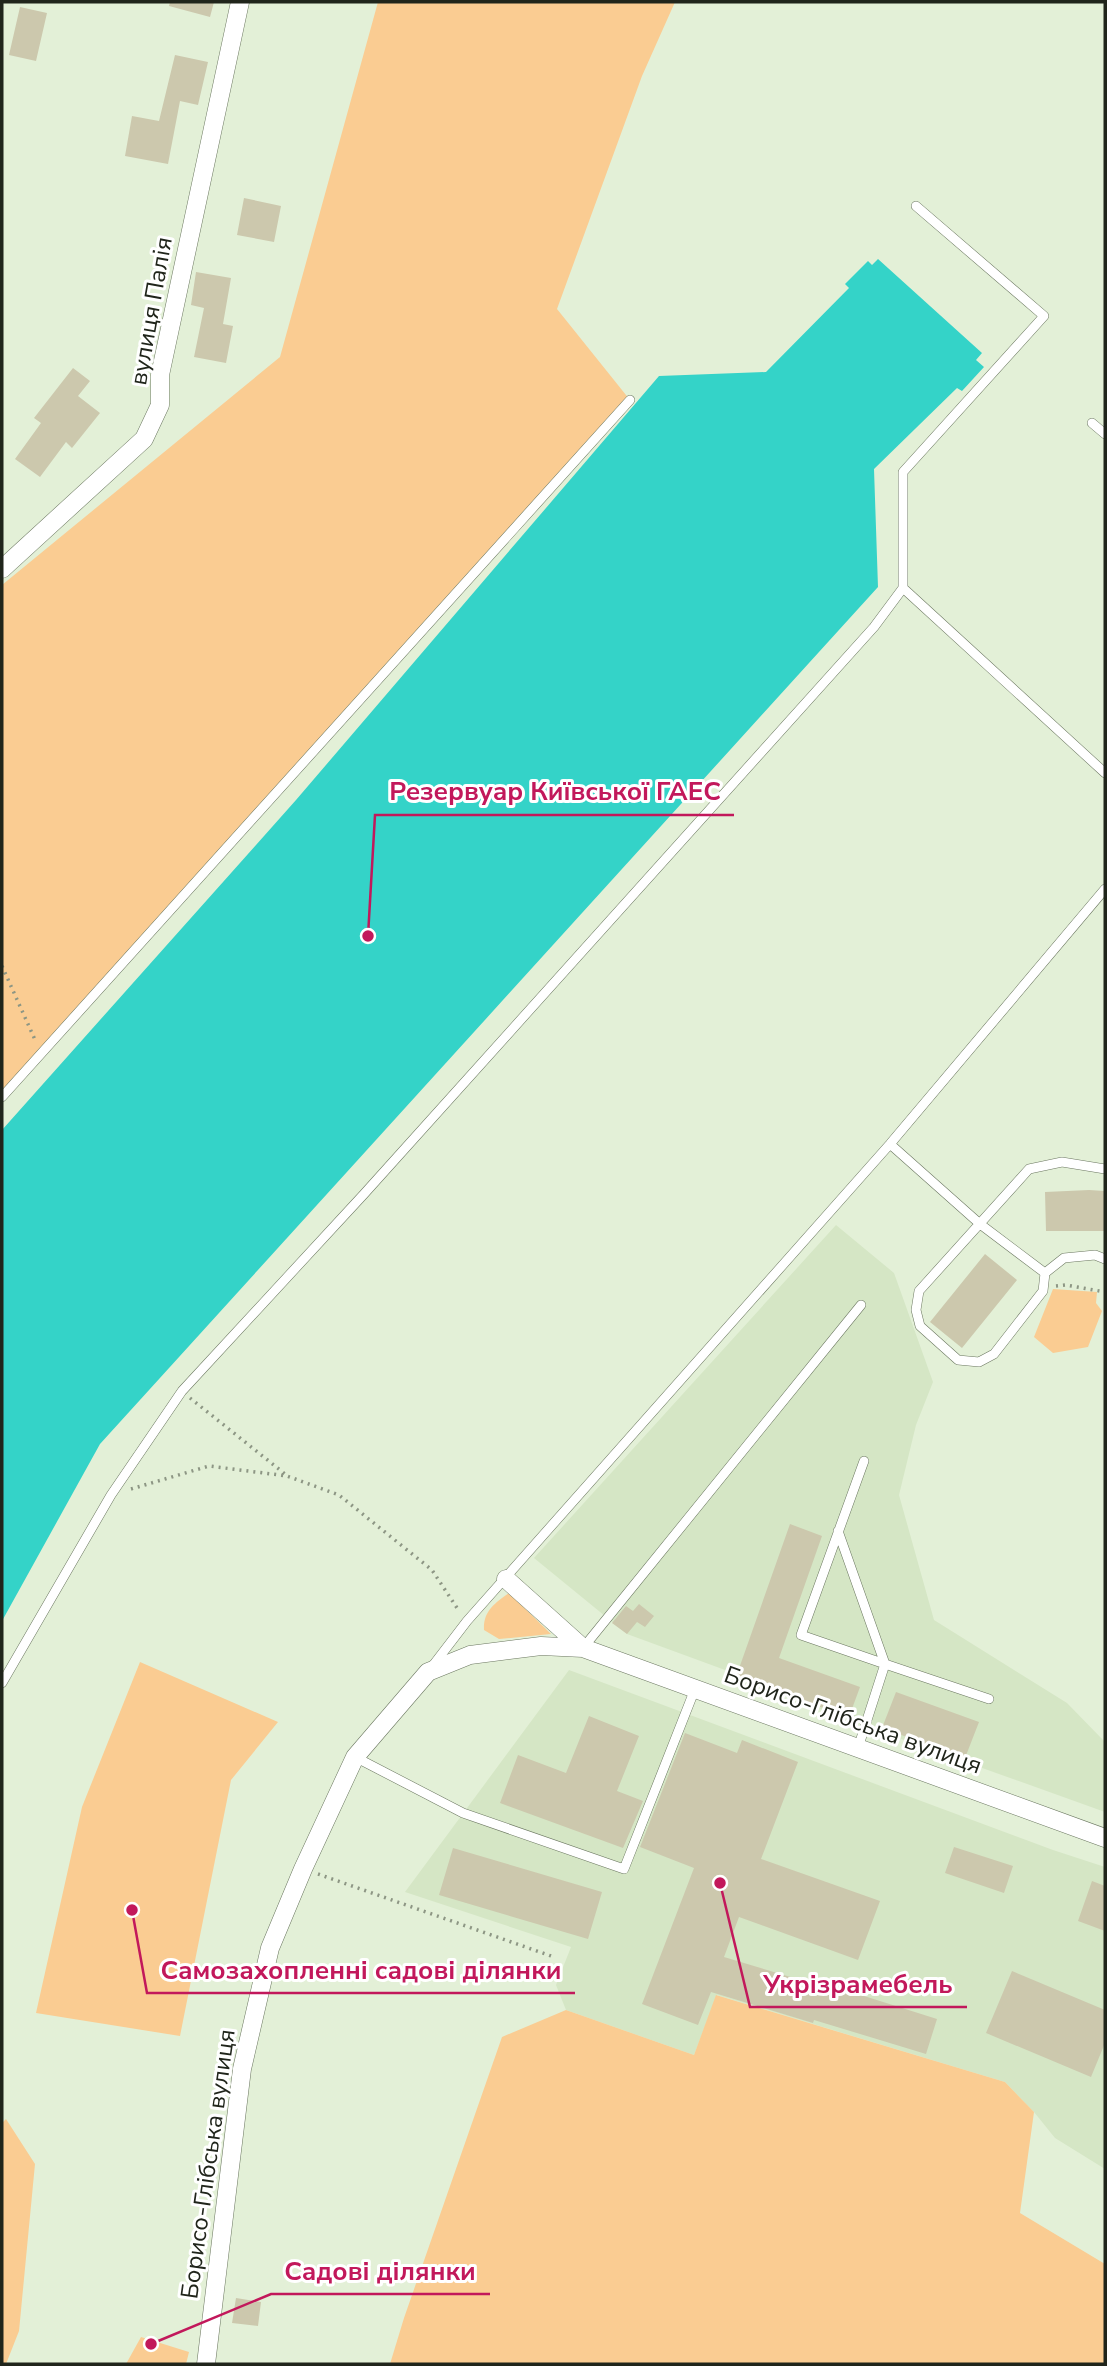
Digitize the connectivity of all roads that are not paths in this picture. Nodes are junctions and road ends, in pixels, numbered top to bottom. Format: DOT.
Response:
graph roads {
  1 [pos="240,2"];
  2 [pos="916,206"];
  3 [pos="631,400"];
  4 [pos="1092,423"];
  5 [pos="1105,434"];
  6 [pos="2,569"];
  7 [pos="903,588"];
  8 [pos="1105,773"];
  9 [pos="1105,889"];
  10 [pos="2,1097"];
  11 [pos="890,1144"];
  12 [pos="1105,1169"];
  13 [pos="980,1224"];
  14 [pos="1105,1259"];
  15 [pos="1045,1273"];
  16 [pos="861,1305"];
  17 [pos="864,1461"];
  18 [pos="838,1531"];
  19 [pos="506,1579"];
  20 [pos="583,1648"];
  21 [pos="885,1664"];
  22 [pos="428,1672"];
  23 [pos="2,1683"];
  24 [pos="695,1689"];
  25 [pos="989,1699"];
  26 [pos="858,1748"];
  27 [pos="355,1757"];
  28 [pos="1105,1838"];
  29 [pos="206,2364"];
  1 -- 6 [label="street, вулиця Палія"];
  2 -- 7 [label="lane"];
  3 -- 10 [label="lane"];
  4 -- 5 [label="lane"];
  7 -- 8 [label="lane"];
  7 -- 23 [label="lane"];
  9 -- 11 [label="lane"];
  11 -- 13 [label="lane"];
  11 -- 19 [label="lane"];
  12 -- 13 [label="lane"];
  13 -- 15 [label="lane"];
  13 -- 15 [label="lane"];
  14 -- 15 [label="lane"];
  16 -- 20 [label="lane"];
  17 -- 18 [label="lane"];
  18 -- 21 [label="lane"];
  18 -- 21 [label="lane"];
  19 -- 20 [label="street, Борисо-Глібська вулиця"];
  19 -- 22 [label="lane"];
  20 -- 22 [label="street, Борисо-Глібська вулиця"];
  20 -- 24 [label="street, Борисо-Глібська вулиця"];
  21 -- 25 [label="lane"];
  21 -- 26 [label="lane"];
  22 -- 27 [label="street, Борисо-Глібська вулиця"];
  24 -- 26 [label="street, Борисо-Глібська вулиця"];
  24 -- 27 [label="lane"];
  26 -- 28 [label="street, Борисо-Глібська вулиця"];
  27 -- 29 [label="street, Борисо-Глібська вулиця"];
}
